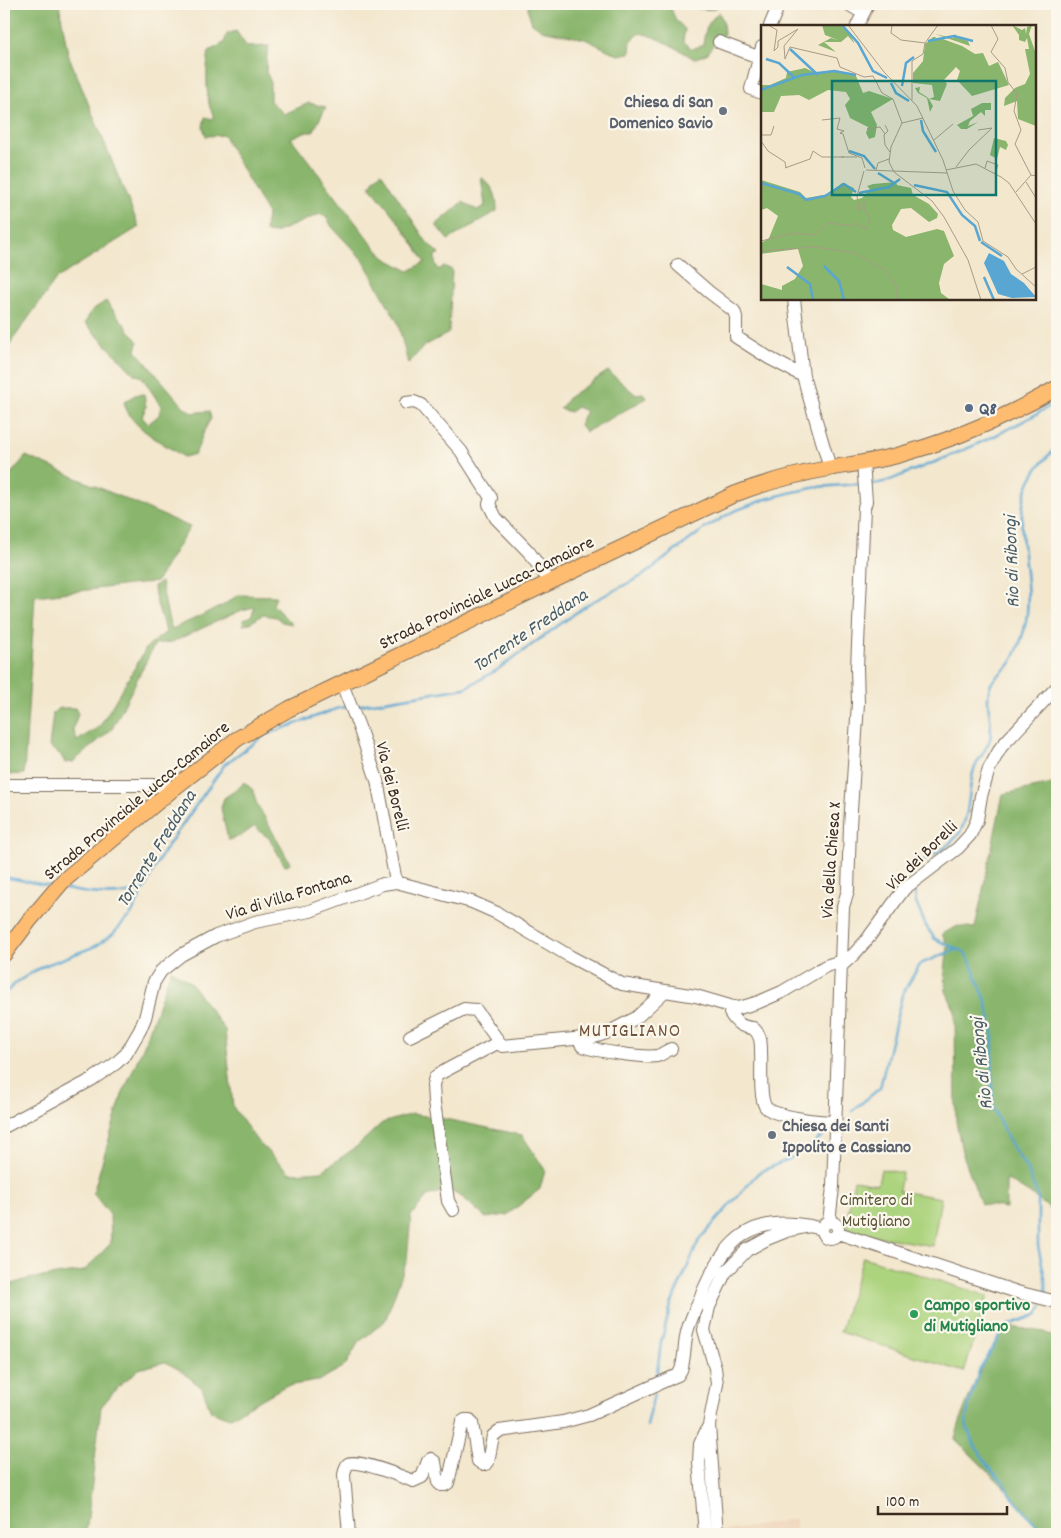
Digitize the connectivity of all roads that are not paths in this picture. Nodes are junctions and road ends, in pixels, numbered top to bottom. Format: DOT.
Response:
graph roads {
  1 [pos="778,4"];
  2 [pos="848,4"];
  3 [pos="865,8"];
  4 [pos="770,25"];
  5 [pos="857,25"];
  6 [pos="719,42"];
  7 [pos="760,52"];
  8 [pos="761,93"];
  9 [pos="678,265"];
  10 [pos="794,300"];
  11 [pos="803,376"];
  12 [pos="1057,388"];
  13 [pos="406,403"];
  14 [pos="830,468"];
  15 [pos="864,468"];
  16 [pos="550,582"];
  17 [pos="342,684"];
  18 [pos="1057,687"];
  19 [pos="4,785"];
  20 [pos="174,788"];
  21 [pos="396,882"];
  22 [pos="4,954"];
  23 [pos="841,966"];
  24 [pos="665,991"];
  25 [pos="730,1006"];
  26 [pos="410,1036"];
  27 [pos="579,1038"];
  28 [pos="499,1042"];
  29 [pos="671,1049"];
  30 [pos="836,1122"];
  31 [pos="4,1127"];
  32 [pos="453,1210"];
  33 [pos="820,1226"];
  34 [pos="1057,1302"];
  35 [pos="709,1426"];
  36 [pos="349,1534"];
  37 [pos="706,1534"];
  38 [pos="717,1534"];
  1 -- 4 [label="street"];
  2 -- 3 [label="street"];
  3 -- 5 [label="street"];
  6 -- 7 [label="street"];
  7 -- 8 [label="street"];
  9 -- 11 [label="street"];
  10 -- 11 [label="street"];
  11 -- 14 [label="street"];
  12 -- 15 [label="main road, Strada Provinciale Lucca-Camaiore"];
  13 -- 16 [label="street"];
  14 -- 15 [label="main road, Strada Provinciale Lucca-Camaiore"];
  14 -- 16 [label="main road, Strada Provinciale Lucca-Camaiore"];
  15 -- 23 [label="street, Via della Chiesa X"];
  16 -- 17 [label="main road, Strada Provinciale Lucca-Camaiore"];
  17 -- 20 [label="main road, Strada Provinciale Lucca-Camaiore"];
  17 -- 21 [label="street, Via dei Borelli"];
  18 -- 23 [label="street, Via dei Borelli"];
  19 -- 20 [label="street"];
  20 -- 22 [label="main road, Strada Provinciale Lucca-Camaiore"];
  21 -- 24 [label="street, Via di Villa Fontana"];
  21 -- 31 [label="street, Via di Villa Fontana"];
  23 -- 25 [label="street, Via di Villa Fontana"];
  23 -- 30 [label="street, Via della Chiesa X"];
  24 -- 25 [label="street, Via di Villa Fontana"];
  24 -- 27 [label="street"];
  25 -- 30 [label="street"];
  26 -- 28 [label="street"];
  27 -- 28 [label="street"];
  27 -- 29 [label="street"];
  28 -- 32 [label="street"];
  30 -- 33 [label="street, Via della Chiesa X"];
  33 -- 34 [label="street"];
  33 -- 35 [label="street"];
  33 -- 36 [label="street"];
  35 -- 37 [label="street"];
  35 -- 38 [label="street"];
}
